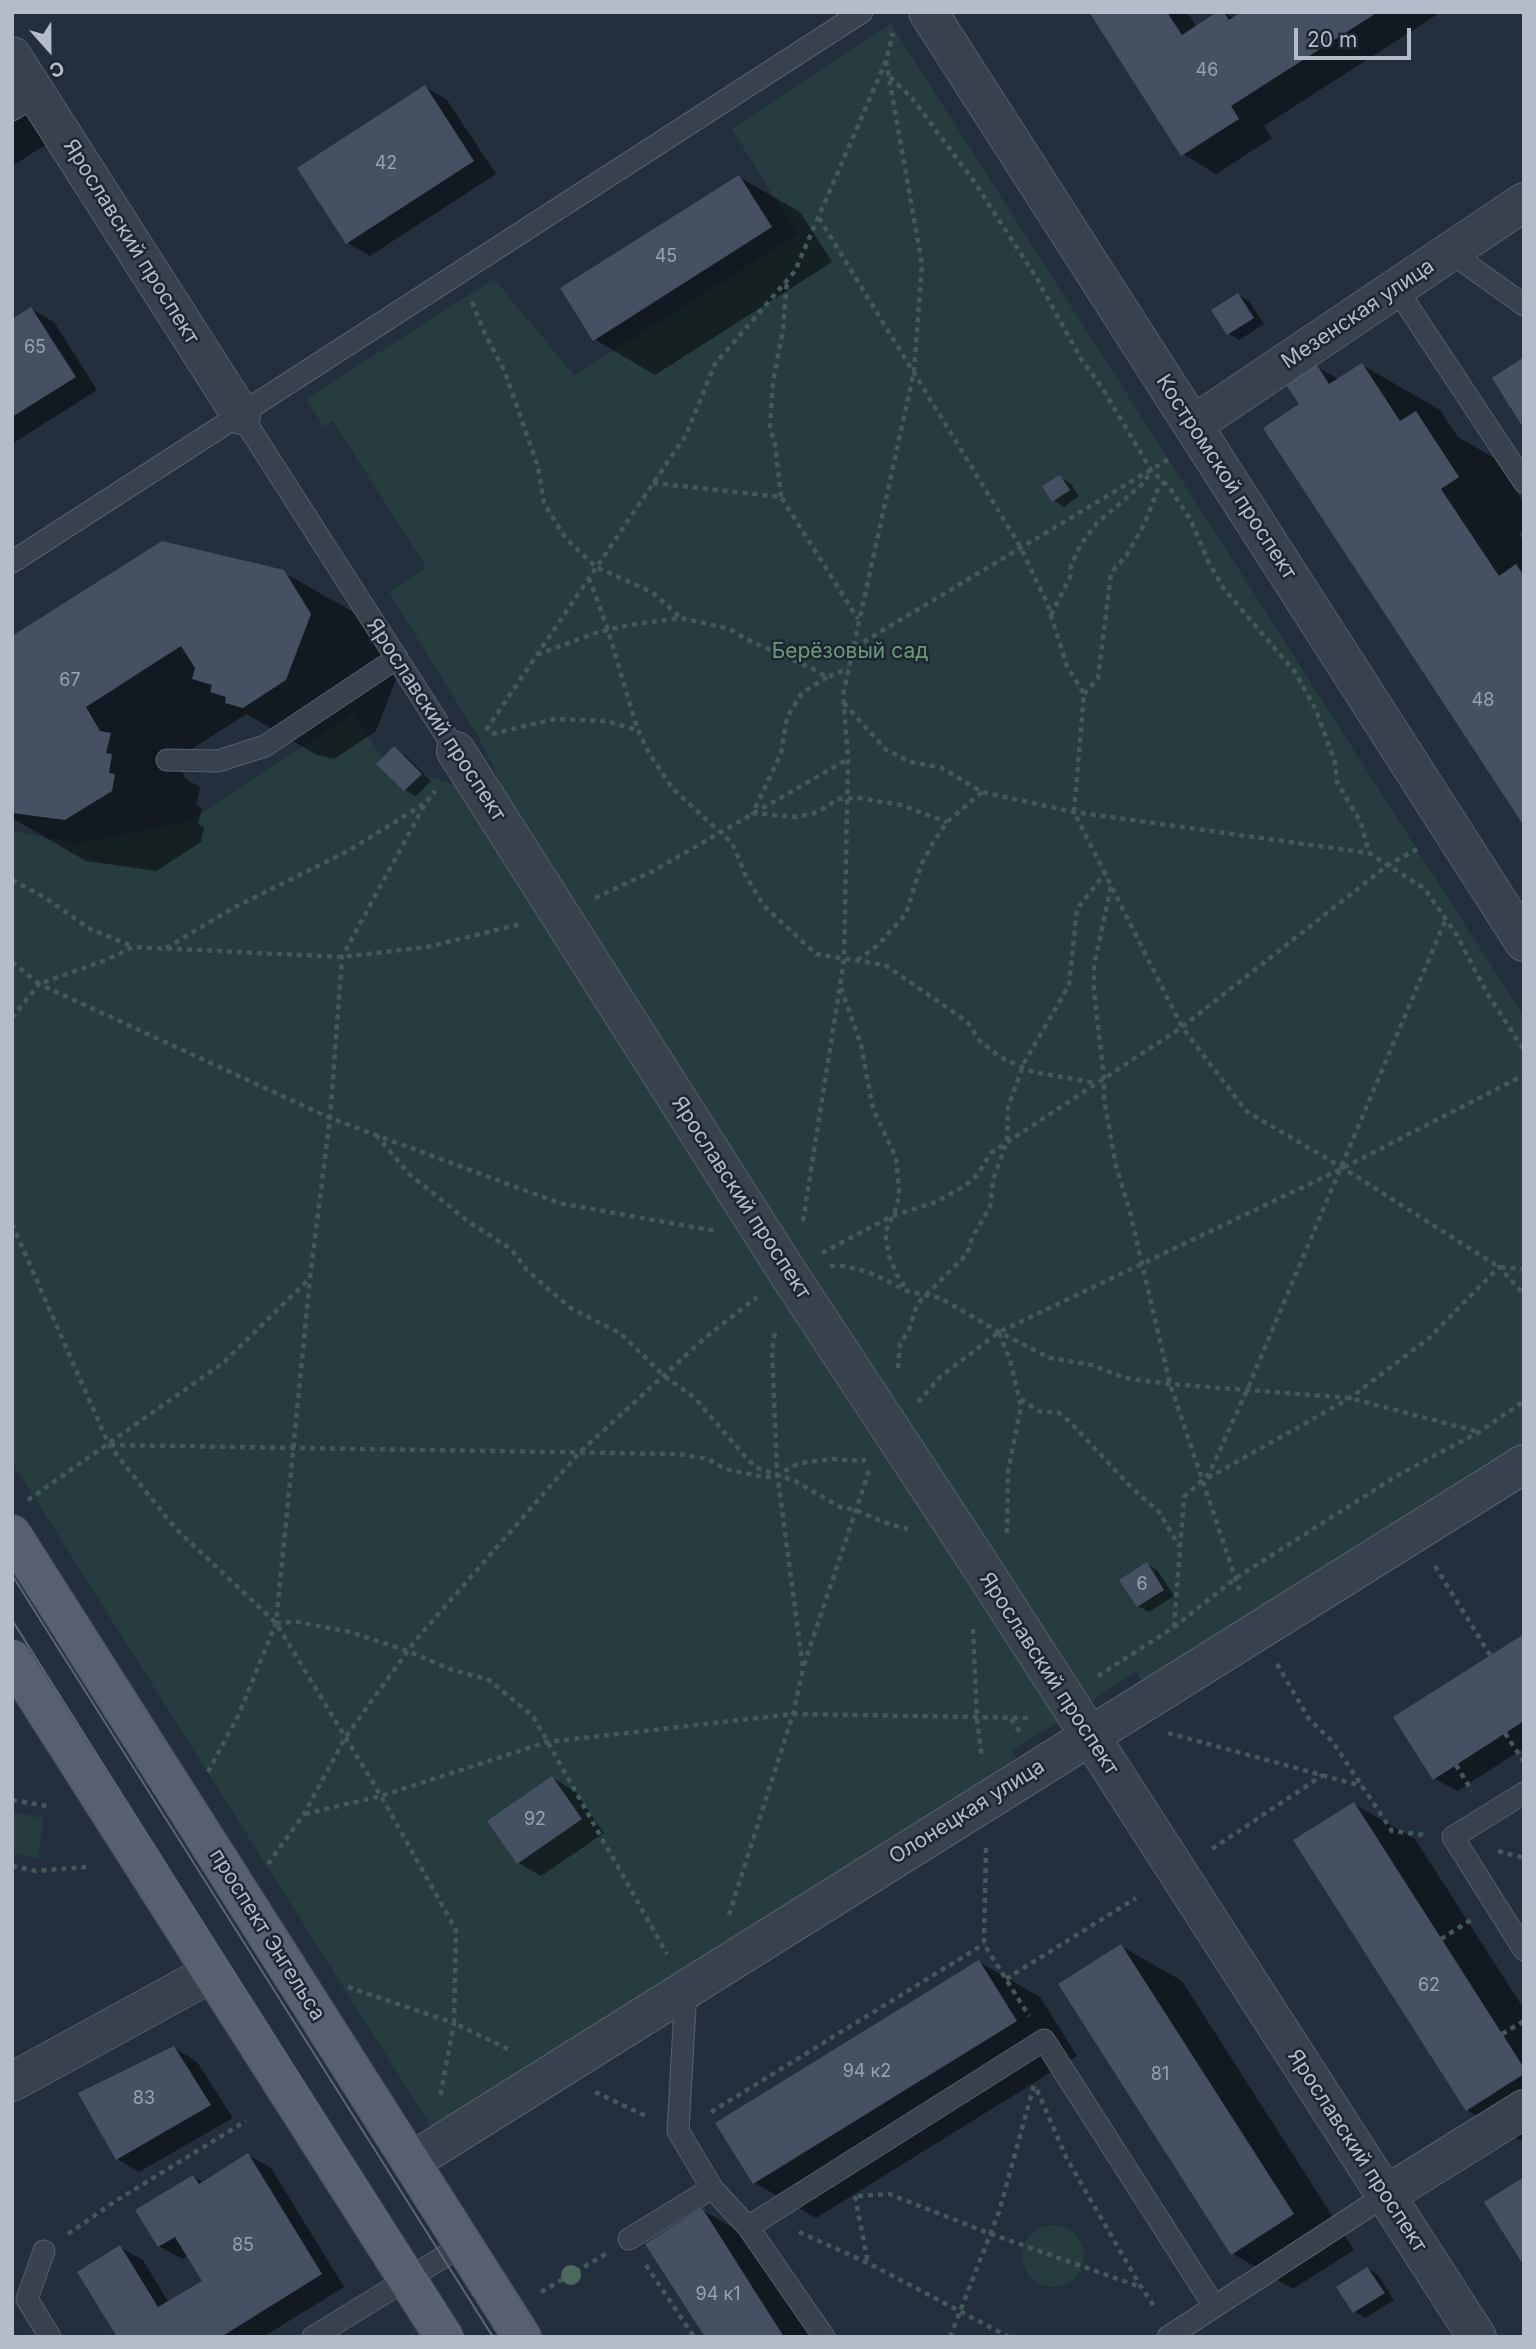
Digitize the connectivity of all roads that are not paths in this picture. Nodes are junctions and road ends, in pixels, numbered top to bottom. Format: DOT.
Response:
graph roads {
  1 [pos="862,12"];
  2 [pos="928,12"];
  3 [pos="12,55"];
  4 [pos="24,102"];
  5 [pos="1524,202"];
  6 [pos="1450,252"];
  7 [pos="1396,288"];
  8 [pos="1524,305"];
  9 [pos="241,415"];
  10 [pos="1184,440"];
  11 [pos="1524,482"];
  12 [pos="12,562"];
  13 [pos="397,658"];
  14 [pos="459,756"];
  15 [pos="167,760"];
  16 [pos="1524,942"];
  17 [pos="1524,1464"];
  18 [pos="12,1534"];
  19 [pos="12,1659"];
  20 [pos="1079,1720"];
  21 [pos="1524,1793"];
  22 [pos="1524,1950"];
  23 [pos="211,1973"];
  24 [pos="699,1980"];
  25 [pos="12,2082"];
  26 [pos="1524,2109"];
  27 [pos="411,2162"];
  28 [pos="712,2188"];
  29 [pos="1386,2195"];
  30 [pos="755,2222"];
  31 [pos="629,2239"];
  32 [pos="463,2245"];
  33 [pos="44,2251"];
  34 [pos="407,2279"];
  35 [pos="1214,2306"];
  36 [pos="1170,2335"];
  37 [pos="50,2337"];
  38 [pos="313,2337"];
  39 [pos="444,2337"];
  40 [pos="522,2337"];
  41 [pos="824,2337"];
  42 [pos="1476,2337"];
  1 -- 9 [label="lane"];
  2 -- 10 [label="street, Костромской проспект"];
  3 -- 4 [label="street, Ярославский проспект"];
  4 -- 9 [label="street, Ярославский проспект"];
  5 -- 6 [label="street, Мезенская улица"];
  6 -- 7 [label="street, Мезенская улица"];
  6 -- 8 [label="lane"];
  7 -- 10 [label="street, Мезенская улица"];
  7 -- 11 [label="lane"];
  9 -- 12 [label="lane"];
  9 -- 13 [label="lane, Ярославский проспект"];
  10 -- 16 [label="street, Костромской проспект"];
  13 -- 14 [label="lane, Ярославский проспект"];
  13 -- 15 [label="lane"];
  14 -- 20 [label="street, Ярославский проспект"];
  17 -- 20 [label="street, Олонецкая улица"];
  18 -- 27 [label="main road, проспект Энгельса"];
  19 -- 23 [label="main road"];
  20 -- 24 [label="street, Олонецкая улица"];
  20 -- 29 [label="street, Ярославский проспект"];
  21 -- 22 [label="lane"];
  23 -- 25 [label="street"];
  23 -- 34 [label="main road"];
  24 -- 27 [label="street, Олонецкая улица"];
  24 -- 28 [label="lane"];
  26 -- 29 [label="street"];
  27 -- 32 [label="main road, проспект Энгельса"];
  28 -- 30 [label="lane"];
  28 -- 31 [label="lane"];
  29 -- 35 [label="lane"];
  29 -- 42 [label="street, Ярославский проспект"];
  30 -- 35 [label="lane"];
  30 -- 41 [label="lane"];
  32 -- 34 [label="lane"];
  32 -- 40 [label="main road, проспект Энгельса"];
  33 -- 37 [label="lane"];
  34 -- 38 [label="lane"];
  34 -- 39 [label="main road"];
  35 -- 36 [label="lane"];
}
